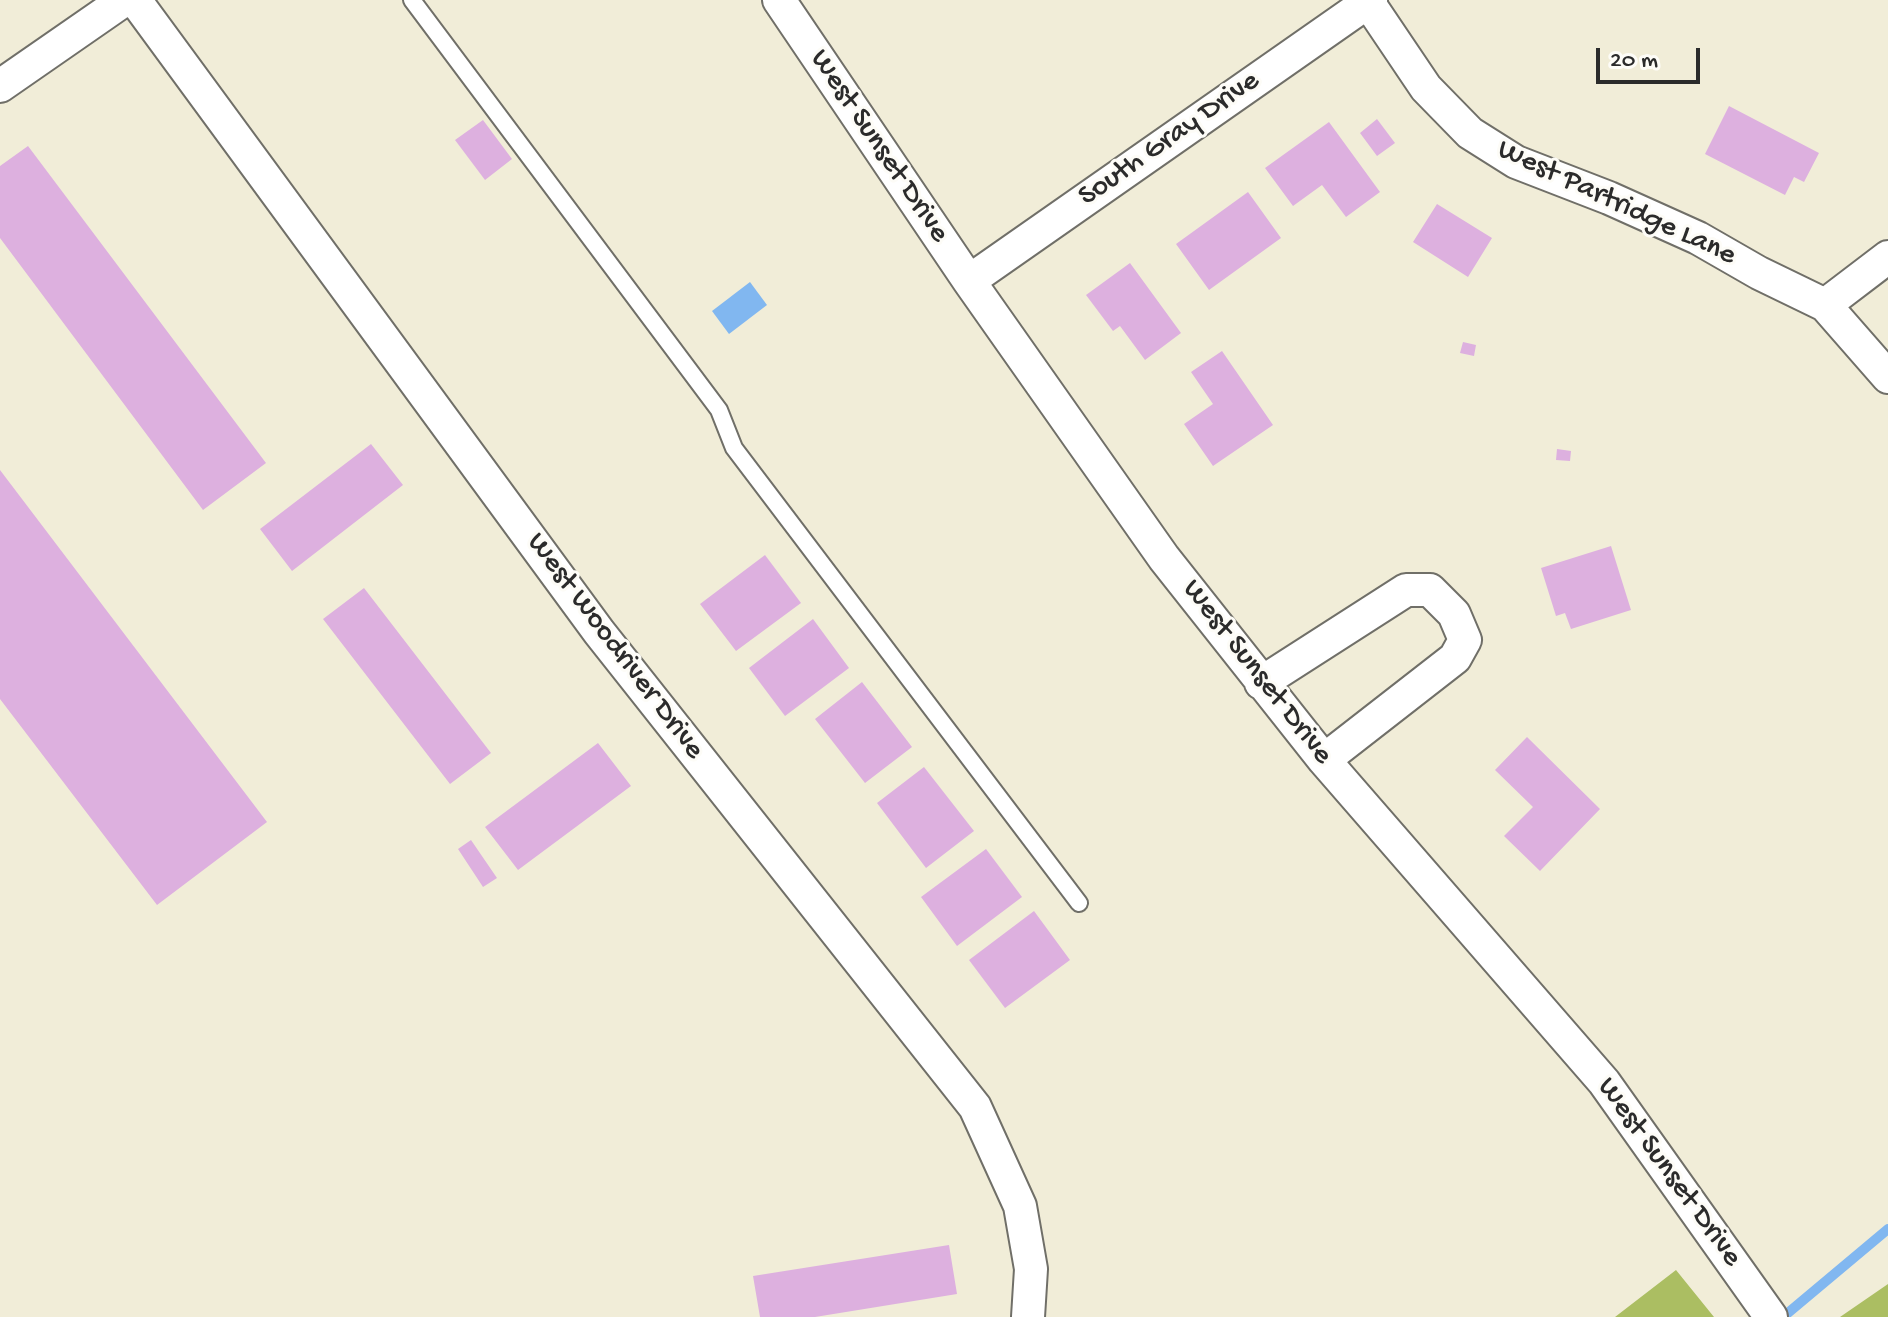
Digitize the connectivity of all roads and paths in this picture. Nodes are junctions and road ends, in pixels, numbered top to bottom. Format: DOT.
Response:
graph roads {
  1 [pos="124,0"];
  2 [pos="135,0"];
  3 [pos="412,0"];
  4 [pos="779,0"];
  5 [pos="1369,1"];
  6 [pos="0,86"];
  7 [pos="1888,257"];
  8 [pos="969,281"];
  9 [pos="1825,305"];
  10 [pos="1888,377"];
  11 [pos="1261,683"];
  12 [pos="1324,760"];
  13 [pos="1079,903"];
  14 [pos="1028,1317"];
  15 [pos="1771,1317"];
  1 -- 6 [label="street"];
  2 -- 14 [label="street, West Woodriver Drive"];
  3 -- 13 [label="lane"];
  4 -- 8 [label="street, West Sunset Drive"];
  5 -- 8 [label="street, South Gray Drive"];
  5 -- 9 [label="street, West Partridge Lane"];
  7 -- 9 [label="street"];
  8 -- 11 [label="street, West Sunset Drive"];
  9 -- 10 [label="street, West Partridge Lane"];
  11 -- 12 [label="street, West Sunset Drive"];
  11 -- 12 [label="street"];
  12 -- 15 [label="street, West Sunset Drive"];
}
